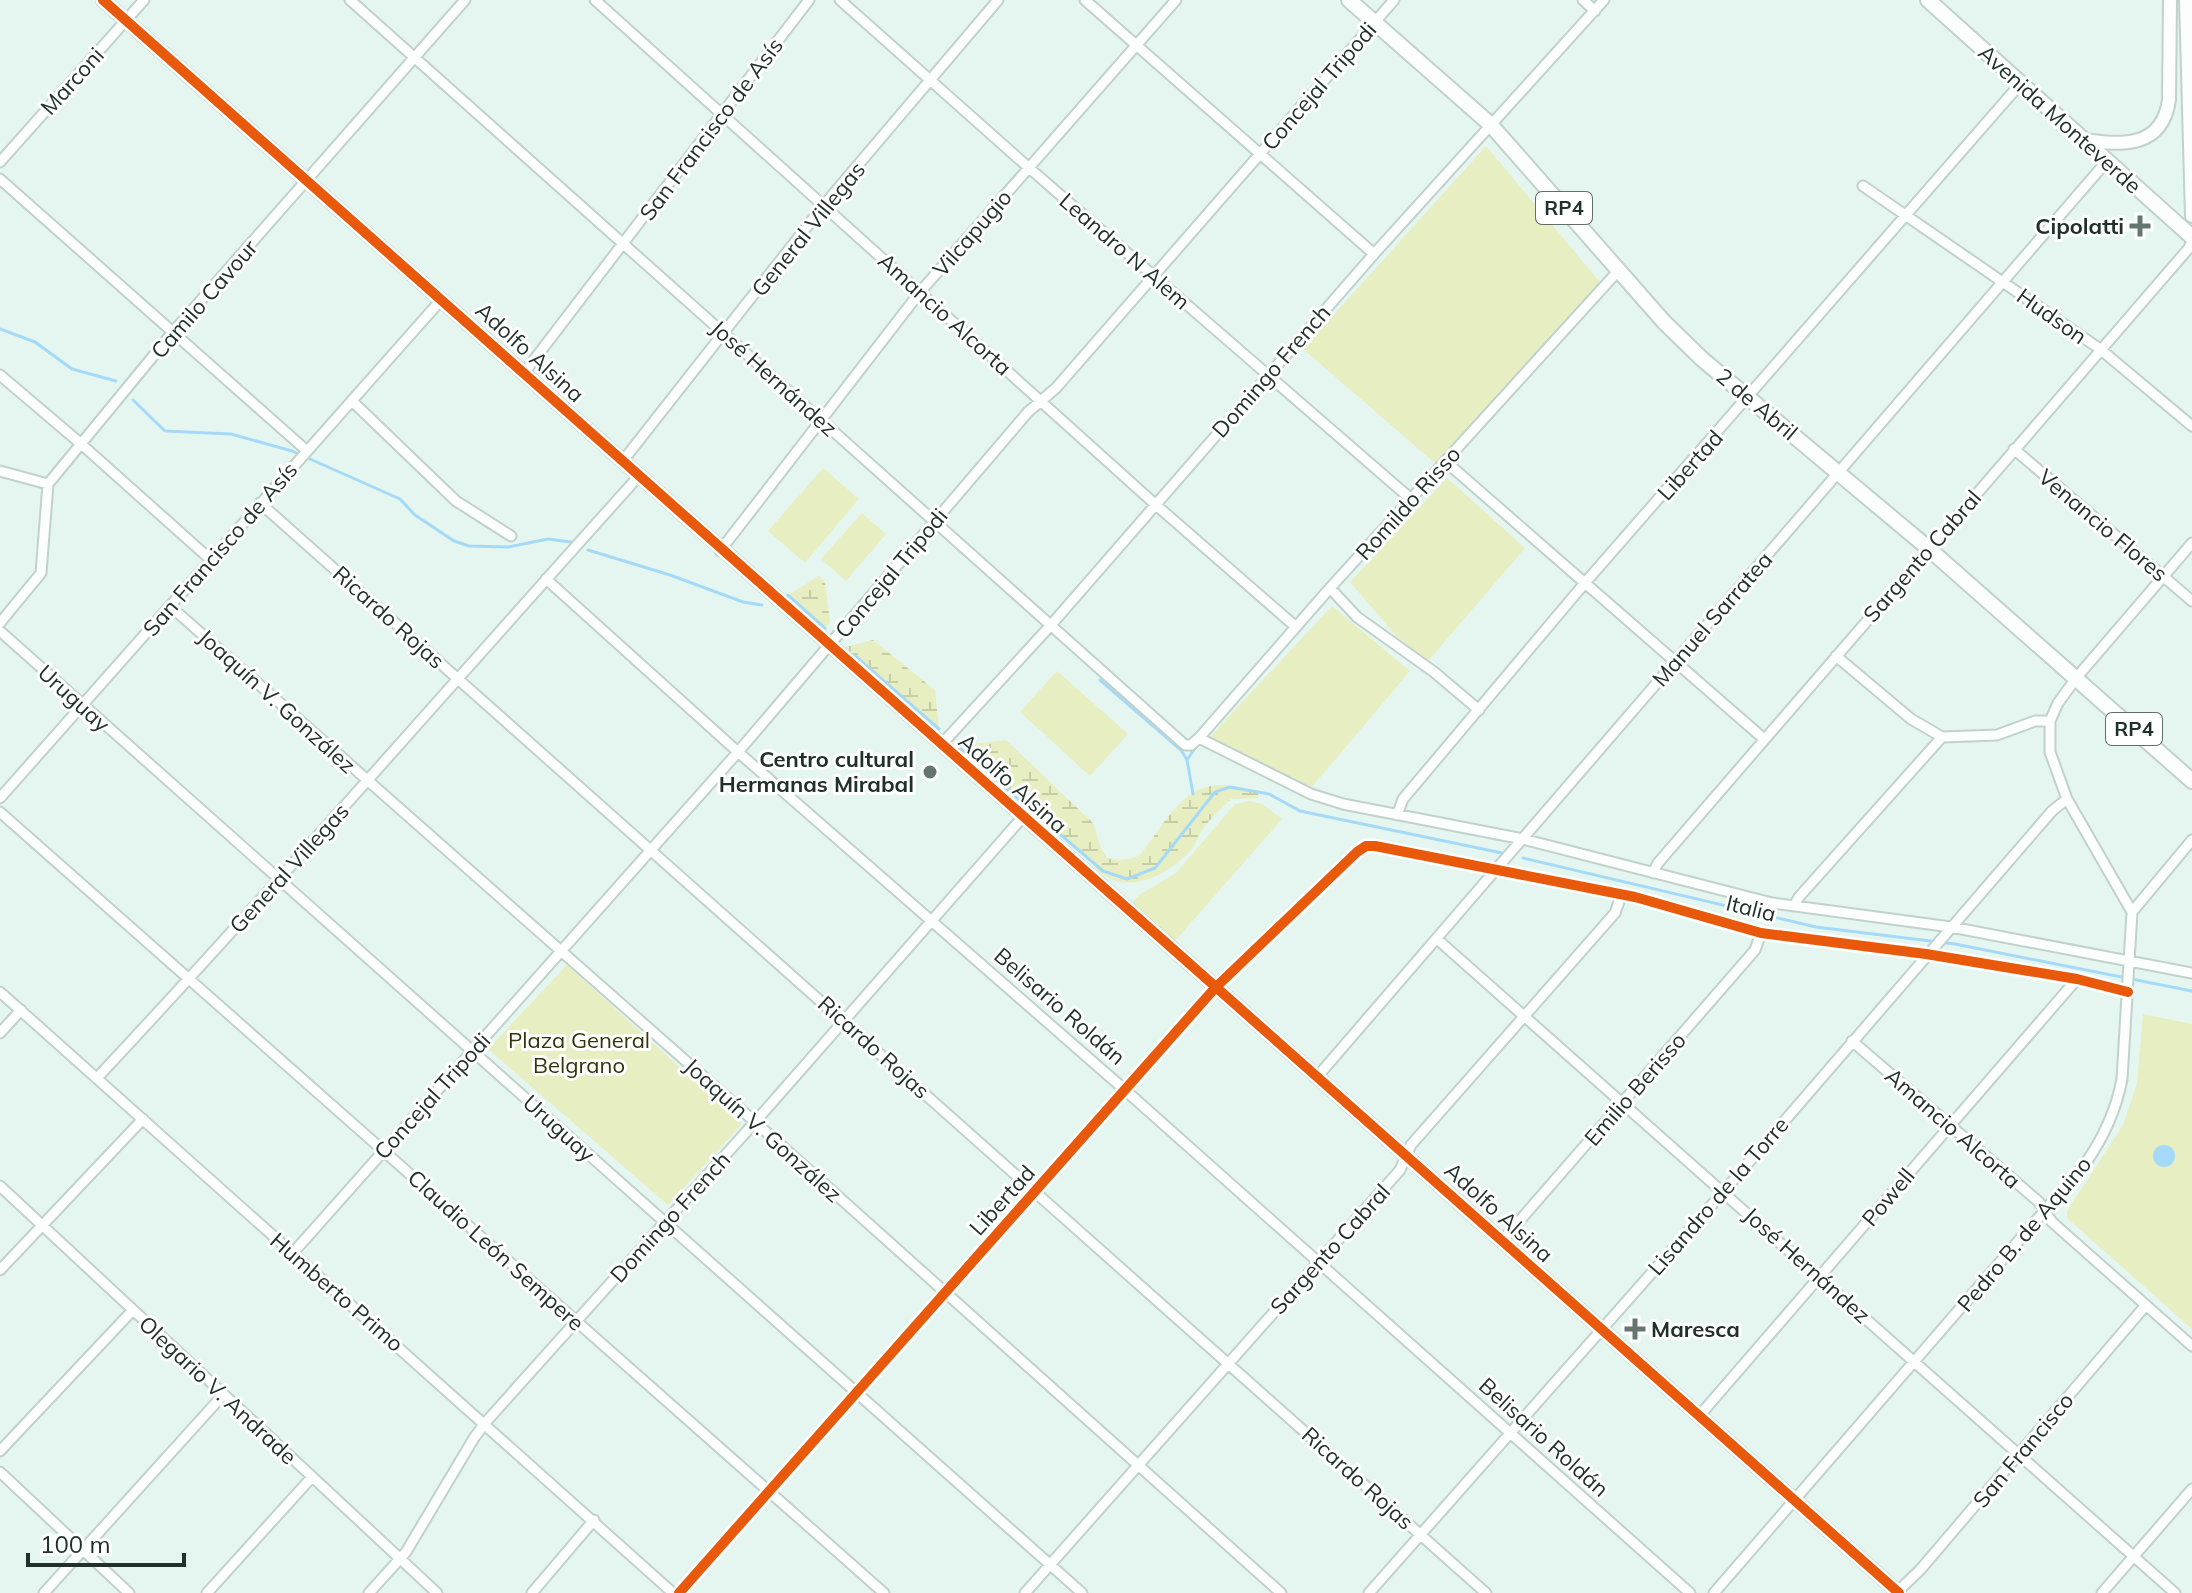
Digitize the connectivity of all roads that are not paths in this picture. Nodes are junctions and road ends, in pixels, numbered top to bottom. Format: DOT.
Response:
graph roads {
  1 [pos="103,0"];
  2 [pos="144,0"];
  3 [pos="350,0"];
  4 [pos="465,0"];
  5 [pos="595,0"];
  6 [pos="809,0"];
  7 [pos="840,0"];
  8 [pos="998,0"];
  9 [pos="1085,0"];
  10 [pos="1176,0"];
  11 [pos="1349,0"];
  12 [pos="1394,0"];
  13 [pos="1583,0"];
  14 [pos="1604,0"];
  15 [pos="1928,0"];
  16 [pos="2170,0"];
  17 [pos="2186,0"];
  18 [pos="1595,11"];
  19 [pos="126,21"];
  20 [pos="1374,23"];
  21 [pos="1136,46"];
  22 [pos="415,56"];
  23 [pos="931,80"];
  24 [pos="2021,83"];
  25 [pos="2190,88"];
  26 [pos="722,114"];
  27 [pos="1490,124"];
  28 [pos="2083,140"];
  29 [pos="1260,154"];
  30 [pos="2107,161"];
  31 [pos="0,162"];
  32 [pos="1028,167"];
  33 [pos="0,179"];
  34 [pos="308,180"];
  35 [pos="1863,186"];
  36 [pos="824,205"];
  37 [pos="1905,215"];
  38 [pos="2192,216"];
  39 [pos="2192,239"];
  40 [pos="624,243"];
  41 [pos="1374,254"];
  42 [pos="1619,270"];
  43 [pos="1153,275"];
  44 [pos="2002,281"];
  45 [pos="920,292"];
  46 [pos="441,300"];
  47 [pos="173,332"];
  48 [pos="724,334"];
  49 [pos="2100,349"];
  50 [pos="524,373"];
  51 [pos="0,375"];
  52 [pos="1267,376"];
  53 [pos="1750,397"];
  54 [pos="1042,400"];
  55 [pos="352,401"];
  56 [pos="822,420"];
  57 [pos="2192,426"];
  58 [pos="80,443"];
  59 [pos="2014,449"];
  60 [pos="303,454"];
  61 [pos="1445,461"];
  62 [pos="622,462"];
  63 [pos="0,471"];
  64 [pos="1837,473"];
  65 [pos="638,477"];
  66 [pos="48,484"];
  67 [pos="1411,499"];
  68 [pos="260,503"];
  69 [pos="1156,505"];
  70 [pos="935,520"];
  71 [pos="511,536"];
  72 [pos="2192,543"];
  73 [pos="1928,548"];
  74 [pos="720,551"];
  75 [pos="211,560"];
  76 [pos="2163,576"];
  77 [pos="546,579"];
  78 [pos="1584,584"];
  79 [pos="1330,588"];
  80 [pos="2192,601"];
  81 [pos="170,606"];
  82 [pos="0,623"];
  83 [pos="1051,625"];
  84 [pos="1296,627"];
  85 [pos="0,631"];
  86 [pos="829,646"];
  87 [pos="1836,656"];
  88 [pos="1676,662"];
  89 [pos="457,677"];
  90 [pos="2077,677"];
  91 [pos="82,706"];
  92 [pos="1479,710"];
  93 [pos="2050,721"];
  94 [pos="1942,737"];
  95 [pos="1199,738"];
  96 [pos="1764,739"];
  97 [pos="941,745"];
  98 [pos="738,752"];
  99 [pos="367,781"];
  100 [pos="2192,781"];
  101 [pos="0,798"];
  102 [pos="2067,799"];
  103 [pos="0,812"];
  104 [pos="1397,815"];
  105 [pos="1021,819"];
  106 [pos="2192,840"];
  107 [pos="1520,842"];
  108 [pos="1366,846"];
  109 [pos="650,850"];
  110 [pos="1496,871"];
  111 [pos="1653,873"];
  112 [pos="279,881"];
  113 [pos="1621,896"];
  114 [pos="1794,906"];
  115 [pos="2132,912"];
  116 [pos="932,921"];
  117 [pos="1948,930"];
  118 [pos="1761,933"];
  119 [pos="1437,939"];
  120 [pos="560,950"];
  121 [pos="1930,951"];
  122 [pos="2129,963"];
  123 [pos="2192,973"];
  124 [pos="189,979"];
  125 [pos="2077,979"];
  126 [pos="1215,988"];
  127 [pos="2129,988"];
  128 [pos="0,992"];
  129 [pos="21,1010"];
  130 [pos="1526,1015"];
  131 [pos="844,1020"];
  132 [pos="0,1033"];
  133 [pos="1852,1041"];
  134 [pos="473,1050"];
  135 [pos="1317,1077"];
  136 [pos="97,1078"];
  137 [pos="1125,1090"];
  138 [pos="1624,1103"];
  139 [pos="143,1119"];
  140 [pos="755,1122"];
  141 [pos="1949,1125"];
  142 [pos="384,1150"];
  143 [pos="1406,1156"];
  144 [pos="0,1186"];
  145 [pos="1724,1191"];
  146 [pos="1037,1192"];
  147 [pos="2045,1211"];
  148 [pos="665,1222"];
  149 [pos="42,1225"];
  150 [pos="1502,1241"];
  151 [pos="292,1254"];
  152 [pos="1317,1263"];
  153 [pos="0,1270"];
  154 [pos="1819,1277"];
  155 [pos="944,1293"];
  156 [pos="2146,1305"];
  157 [pos="132,1311"];
  158 [pos="576,1322"];
  159 [pos="1601,1330"];
  160 [pos="2192,1346"];
  161 [pos="1229,1363"];
  162 [pos="1916,1363"];
  163 [pos="859,1393"];
  164 [pos="223,1395"];
  165 [pos="1700,1415"];
  166 [pos="485,1423"];
  167 [pos="1510,1433"];
  168 [pos="0,1451"];
  169 [pos="2020,1454"];
  170 [pos="1139,1464"];
  171 [pos="0,1472"];
  172 [pos="312,1477"];
  173 [pos="2192,1489"];
  174 [pos="769,1492"];
  175 [pos="1795,1501"];
  176 [pos="594,1520"];
  177 [pos="1421,1535"];
  178 [pos="84,1551"];
  179 [pos="2134,1556"];
  180 [pos="400,1560"];
  181 [pos="1050,1565"];
  182 [pos="1898,1592"];
  183 [pos="44,1593"];
  184 [pos="129,1593"];
  185 [pos="207,1593"];
  186 [pos="369,1593"];
  187 [pos="437,1593"];
  188 [pos="532,1593"];
  189 [pos="676,1593"];
  190 [pos="884,1593"];
  191 [pos="1025,1593"];
  192 [pos="1082,1593"];
  193 [pos="1281,1593"];
  194 [pos="1369,1593"];
  195 [pos="1486,1593"];
  196 [pos="1690,1593"];
  197 [pos="1714,1593"];
  198 [pos="2102,1593"];
  199 [pos="2175,1593"];
  1 -- 19 [label="street, Adolfo Alsina"];
  2 -- 19 [label="street, Marconi"];
  3 -- 22 [label="street, José Hernández"];
  4 -- 22 [label="street, Camilo Cavour"];
  5 -- 26 [label="street, Amancio Alcorta"];
  6 -- 26 [label="street, San Francisco de Asís"];
  7 -- 23 [label="street, Leandro N Alem"];
  8 -- 23 [label="street, General Villegas"];
  9 -- 21 [label="street"];
  10 -- 21 [label="street, Vilcapugio"];
  11 -- 20 [label="main road, 2 de Abril / RP4"];
  12 -- 20 [label="street, Concejal Tripodi"];
  13 -- 18 [label="street"];
  14 -- 18 [label="street, Domingo French"];
  15 -- 24 [label="main road, Avenida Monteverde"];
  16 -- 28 [label="street"];
  17 -- 25 [label="street"];
  18 -- 27 [label="street, Domingo French"];
  19 -- 31 [label="street, Marconi"];
  19 -- 34 [label="street, Adolfo Alsina"];
  20 -- 27 [label="main road, 2 de Abril / RP4"];
  20 -- 29 [label="street, Concejal Tripodi"];
  21 -- 29 [label="street"];
  21 -- 32 [label="street, Vilcapugio"];
  22 -- 34 [label="street, Camilo Cavour"];
  22 -- 40 [label="street, José Hernández"];
  23 -- 32 [label="street, Leandro N Alem"];
  23 -- 36 [label="street, General Villegas"];
  24 -- 28 [label="main road, Avenida Monteverde"];
  24 -- 37 [label="street, Libertad"];
  25 -- 38 [label="street"];
  26 -- 36 [label="street, Amancio Alcorta"];
  26 -- 40 [label="street, San Francisco de Asís"];
  27 -- 41 [label="street, Domingo French"];
  27 -- 42 [label="main road, 2 de Abril / RP4"];
  28 -- 30 [label="main road, Avenida Monteverde"];
  29 -- 41 [label="street"];
  29 -- 43 [label="street, Concejal Tripodi"];
  30 -- 39 [label="main road, Avenida Monteverde"];
  30 -- 44 [label="street, Manuel Sarratea"];
  32 -- 43 [label="street, Leandro N Alem"];
  32 -- 45 [label="street, Vilcapugio"];
  33 -- 47 [label="street"];
  34 -- 46 [label="street, Adolfo Alsina"];
  34 -- 47 [label="street, Camilo Cavour"];
  35 -- 37 [label="street, Hudson"];
  36 -- 45 [label="street, Amancio Alcorta"];
  36 -- 48 [label="street, General Villegas"];
  37 -- 44 [label="street, Hudson"];
  37 -- 53 [label="street, Libertad"];
  39 -- 49 [label="street, Sargento Cabral"];
  40 -- 48 [label="street, José Hernández"];
  40 -- 50 [label="street, San Francisco de Asís"];
  41 -- 52 [label="street, Domingo French"];
  42 -- 53 [label="main road, 2 de Abril / RP4"];
  42 -- 61 [label="street, Romildo Risso"];
  43 -- 52 [label="street, Leandro N Alem"];
  43 -- 54 [label="street, Concejal Tripodi"];
  44 -- 49 [label="street, Hudson"];
  44 -- 64 [label="street, Manuel Sarratea"];
  45 -- 54 [label="street, Amancio Alcorta"];
  45 -- 56 [label="street, Vilcapugio"];
  46 -- 50 [label="street, Adolfo Alsina"];
  46 -- 55 [label="street, San Francisco de Asís"];
  47 -- 58 [label="street, Camilo Cavour"];
  47 -- 60 [label="street"];
  48 -- 56 [label="street, José Hernández"];
  48 -- 62 [label="street, General Villegas"];
  49 -- 57 [label="street, Hudson"];
  49 -- 59 [label="street, Sargento Cabral"];
  50 -- 62 [label="street, Adolfo Alsina"];
  51 -- 58 [label="street"];
  52 -- 67 [label="street, Leandro N Alem"];
  52 -- 69 [label="street, Domingo French"];
  53 -- 64 [label="main road, 2 de Abril / RP4"];
  53 -- 78 [label="street, Libertad"];
  54 -- 69 [label="street, Amancio Alcorta"];
  54 -- 70 [label="street, Concejal Tripodi"];
  55 -- 60 [label="street, San Francisco de Asís"];
  55 -- 71 [label="street"];
  56 -- 70 [label="street, José Hernández"];
  56 -- 74 [label="street, Vilcapugio"];
  58 -- 66 [label="street, Camilo Cavour"];
  58 -- 75 [label="street"];
  59 -- 73 [label="street, Sargento Cabral"];
  59 -- 76 [label="street, Venancio Flores"];
  60 -- 68 [label="street, San Francisco de Asís"];
  61 -- 67 [label="street, Romildo Risso"];
  61 -- 78 [label="street"];
  62 -- 65 [label="street, Adolfo Alsina"];
  63 -- 66 [label="street"];
  64 -- 73 [label="main road, 2 de Abril / RP4"];
  64 -- 88 [label="street, Manuel Sarratea"];
  65 -- 74 [label="street, Adolfo Alsina"];
  65 -- 77 [label="street, General Villegas"];
  66 -- 82 [label="street"];
  67 -- 79 [label="street, Romildo Risso"];
  68 -- 75 [label="street, San Francisco de Asís"];
  68 -- 89 [label="street, Ricardo Rojas"];
  69 -- 83 [label="street, Domingo French"];
  69 -- 84 [label="street, Amancio Alcorta"];
  70 -- 83 [label="street, José Hernández"];
  70 -- 86 [label="street, Concejal Tripodi"];
  72 -- 76 [label="street"];
  73 -- 87 [label="street, Sargento Cabral"];
  73 -- 90 [label="main road, 2 de Abril / RP4"];
  74 -- 86 [label="street, Adolfo Alsina"];
  75 -- 81 [label="street, San Francisco de Asís"];
  76 -- 80 [label="street, Venancio Flores"];
  76 -- 90 [label="street"];
  77 -- 89 [label="street, General Villegas"];
  77 -- 98 [label="street, Belisario Roldán"];
  78 -- 88 [label="street"];
  78 -- 92 [label="street, Libertad"];
  79 -- 84 [label="street, Romildo Risso"];
  79 -- 92 [label="street"];
  81 -- 91 [label="street, San Francisco de Asís"];
  81 -- 99 [label="street, Joaquín V. González"];
  83 -- 95 [label="street, José Hernández"];
  83 -- 97 [label="street, Domingo French"];
  84 -- 95 [label="street, Romildo Risso"];
  85 -- 91 [label="street, Uruguay"];
  86 -- 97 [label="street, Adolfo Alsina"];
  86 -- 98 [label="street, Concejal Tripodi"];
  87 -- 94 [label="street"];
  87 -- 96 [label="street, Sargento Cabral"];
  88 -- 96 [label="street"];
  88 -- 107 [label="street, Manuel Sarratea"];
  89 -- 99 [label="street, General Villegas"];
  89 -- 109 [label="street, Ricardo Rojas"];
  90 -- 93 [label="street"];
  90 -- 100 [label="main road, 2 de Abril / RP4"];
  91 -- 101 [label="street, San Francisco de Asís"];
  91 -- 112 [label="street, Uruguay"];
  92 -- 104 [label="street, Libertad"];
  93 -- 94 [label="street"];
  93 -- 102 [label="street"];
  94 -- 114 [label="street"];
  95 -- 104 [label="street, Italia"];
  96 -- 111 [label="street, Sargento Cabral"];
  97 -- 105 [label="street, Adolfo Alsina"];
  98 -- 109 [label="street, Concejal Tripodi"];
  98 -- 116 [label="street, Belisario Roldán"];
  99 -- 112 [label="street, General Villegas"];
  99 -- 120 [label="street, Joaquín V. González"];
  102 -- 115 [label="street"];
  102 -- 117 [label="street, Lisandro de la Torre"];
  103 -- 124 [label="street, Claudio León Sempere"];
  104 -- 107 [label="street, Italia"];
  105 -- 116 [label="street, Domingo French"];
  105 -- 126 [label="street, Adolfo Alsina"];
  106 -- 115 [label="street"];
  107 -- 110 [label="street, Manuel Sarratea"];
  107 -- 111 [label="street, Italia"];
  108 -- 110 [label="street, Italia"];
  108 -- 126 [label="street, Libertad"];
  109 -- 120 [label="street, Concejal Tripodi"];
  109 -- 131 [label="street, Ricardo Rojas"];
  110 -- 113 [label="street, Italia"];
  110 -- 119 [label="street, Manuel Sarratea"];
  111 -- 114 [label="street, Italia"];
  112 -- 124 [label="street, General Villegas"];
  112 -- 134 [label="street, Uruguay"];
  113 -- 118 [label="street, Italia"];
  113 -- 130 [label="street, Sargento Cabral"];
  114 -- 117 [label="street, Italia"];
  115 -- 122 [label="street, Pedro B. de Aquino"];
  116 -- 131 [label="street, Domingo French"];
  116 -- 137 [label="street, Belisario Roldán"];
  117 -- 121 [label="street, Lisandro de la Torre"];
  117 -- 122 [label="street, Italia"];
  118 -- 121 [label="street, Italia"];
  118 -- 138 [label="street, Emilio Berisso"];
  119 -- 130 [label="street, José Hernández"];
  119 -- 135 [label="street, Manuel Sarratea"];
  120 -- 134 [label="street, Concejal Tripodi"];
  120 -- 140 [label="street, Joaquín V. González"];
  121 -- 125 [label="street, Italia"];
  121 -- 133 [label="street, Lisandro de la Torre"];
  122 -- 123 [label="street, Italia"];
  122 -- 127 [label="street, Pedro B. de Aquino"];
  124 -- 136 [label="street, General Villegas"];
  124 -- 142 [label="street, Claudio León Sempere"];
  125 -- 127 [label="street, Italia"];
  125 -- 141 [label="street, Powell"];
  126 -- 135 [label="street, Adolfo Alsina"];
  126 -- 137 [label="street, Libertad"];
  127 -- 147 [label="street, Pedro B. de Aquino"];
  128 -- 129 [label="street, Humberto Primo"];
  129 -- 132 [label="street"];
  129 -- 136 [label="street, Humberto Primo"];
  130 -- 138 [label="street, José Hernández"];
  130 -- 143 [label="street, Sargento Cabral"];
  131 -- 140 [label="street, Domingo French"];
  131 -- 146 [label="street, Ricardo Rojas"];
  133 -- 141 [label="street, Amancio Alcorta"];
  133 -- 145 [label="street, Lisandro de la Torre"];
  134 -- 142 [label="street, Concejal Tripodi"];
  134 -- 148 [label="street, Uruguay"];
  135 -- 143 [label="street, Adolfo Alsina"];
  136 -- 139 [label="street, Humberto Primo"];
  137 -- 146 [label="street, Libertad"];
  137 -- 152 [label="street, Belisario Roldán"];
  138 -- 145 [label="street, José Hernández"];
  138 -- 150 [label="street, Emilio Berisso"];
  139 -- 149 [label="street"];
  139 -- 151 [label="street, Humberto Primo"];
  140 -- 148 [label="street, Domingo French"];
  140 -- 155 [label="street, Joaquín V. González"];
  141 -- 147 [label="street, Amancio Alcorta"];
  141 -- 154 [label="street, Powell"];
  142 -- 151 [label="street, Concejal Tripodi"];
  142 -- 158 [label="street, Claudio León Sempere"];
  143 -- 150 [label="street, Adolfo Alsina"];
  143 -- 152 [label="street, Sargento Cabral"];
  144 -- 149 [label="street, Olegario V. Andrade"];
  145 -- 154 [label="street, José Hernández"];
  145 -- 159 [label="street, Lisandro de la Torre"];
  146 -- 155 [label="street, Libertad"];
  146 -- 161 [label="street, Ricardo Rojas"];
  147 -- 156 [label="street, Amancio Alcorta"];
  147 -- 162 [label="street, Pedro B. de Aquino"];
  148 -- 158 [label="street, Domingo French"];
  148 -- 163 [label="street, Uruguay"];
  149 -- 153 [label="street"];
  149 -- 157 [label="street, Olegario V. Andrade"];
  150 -- 159 [label="street, Adolfo Alsina"];
  151 -- 166 [label="street, Humberto Primo"];
  152 -- 161 [label="street, Sargento Cabral"];
  152 -- 167 [label="street, Belisario Roldán"];
  154 -- 162 [label="street, José Hernández"];
  154 -- 165 [label="street, Powell"];
  155 -- 163 [label="street, Libertad"];
  155 -- 170 [label="street, Joaquín V. González"];
  156 -- 160 [label="street, Amancio Alcorta"];
  156 -- 169 [label="street, San Francisco"];
  157 -- 164 [label="street, Olegario V. Andrade"];
  157 -- 168 [label="street"];
  158 -- 166 [label="street, Domingo French"];
  158 -- 174 [label="street, Claudio León Sempere"];
  159 -- 165 [label="street, Adolfo Alsina"];
  159 -- 167 [label="street, Lisandro de la Torre"];
  161 -- 170 [label="street, Sargento Cabral"];
  161 -- 177 [label="street, Ricardo Rojas"];
  162 -- 169 [label="street, José Hernández"];
  162 -- 175 [label="street, Pedro B. de Aquino"];
  163 -- 174 [label="street, Libertad"];
  163 -- 181 [label="street, Uruguay"];
  164 -- 172 [label="street, Olegario V. Andrade"];
  164 -- 178 [label="street"];
  165 -- 175 [label="street, Adolfo Alsina"];
  166 -- 176 [label="street, Humberto Primo"];
  166 -- 180 [label="street, Domingo French"];
  167 -- 177 [label="street, Lisandro de la Torre"];
  167 -- 196 [label="street, Belisario Roldán"];
  169 -- 179 [label="street, José Hernández"];
  169 -- 182 [label="street, San Francisco"];
  170 -- 181 [label="street, Sargento Cabral"];
  170 -- 193 [label="street, Joaquín V. González"];
  171 -- 178 [label="street"];
  172 -- 180 [label="street, Olegario V. Andrade"];
  172 -- 185 [label="street"];
  173 -- 179 [label="street"];
  174 -- 189 [label="street, Libertad"];
  174 -- 190 [label="street, Claudio León Sempere"];
  175 -- 182 [label="street, Adolfo Alsina"];
  175 -- 197 [label="street, Pedro B. de Aquino"];
  176 -- 188 [label="street"];
  176 -- 189 [label="street, Humberto Primo"];
  177 -- 194 [label="street, Lisandro de la Torre"];
  177 -- 195 [label="street, Ricardo Rojas"];
  178 -- 183 [label="street"];
  178 -- 184 [label="street"];
  179 -- 198 [label="street"];
  179 -- 199 [label="street, José Hernández"];
  180 -- 186 [label="street, Domingo French"];
  180 -- 187 [label="street, Olegario V. Andrade"];
  181 -- 191 [label="street, Sargento Cabral"];
  181 -- 192 [label="street, Uruguay"];
}
